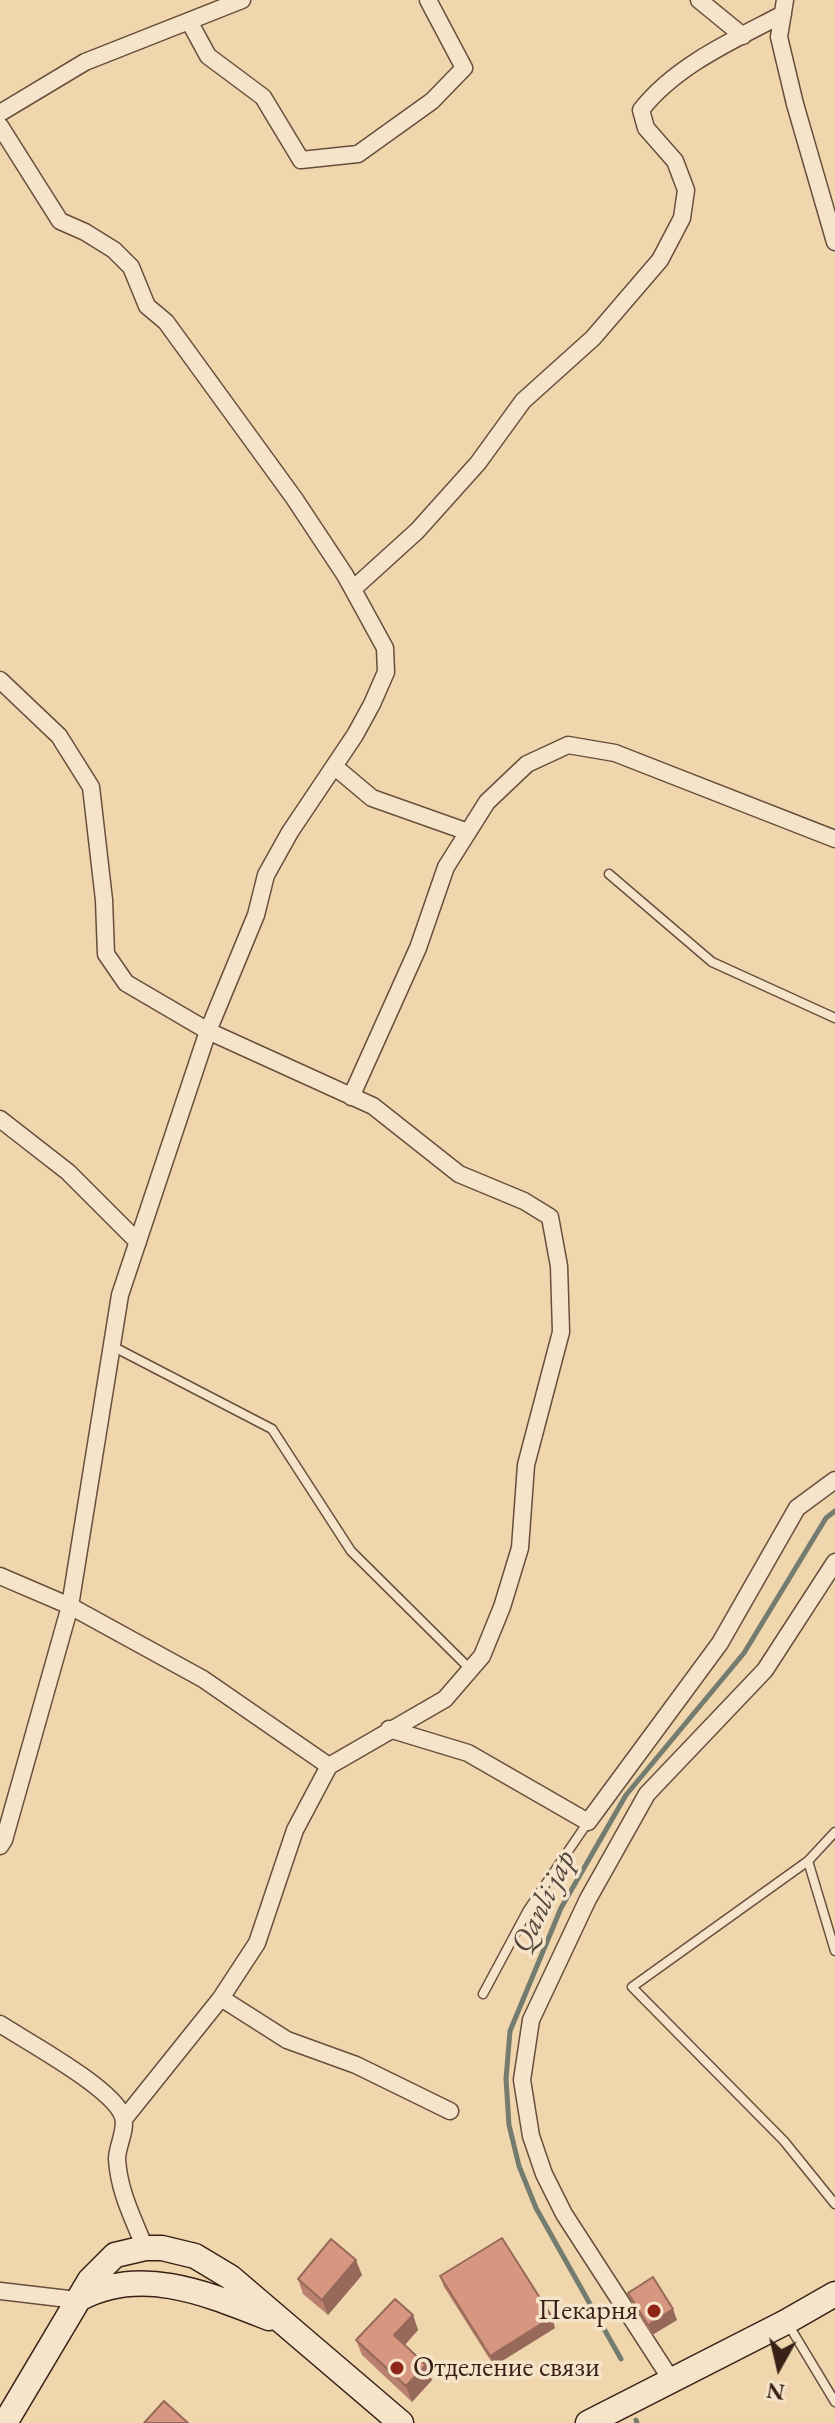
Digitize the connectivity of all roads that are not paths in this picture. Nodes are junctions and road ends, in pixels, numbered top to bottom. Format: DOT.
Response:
graph roads {
  1 [pos="242,0"];
  2 [pos="428,0"];
  3 [pos="699,0"];
  4 [pos="784,7"];
  5 [pos="189,21"];
  6 [pos="743,36"];
  7 [pos="0,113"];
  8 [pos="0,126"];
  9 [pos="835,242"];
  10 [pos="353,589"];
  11 [pos="0,680"];
  12 [pos="335,767"];
  13 [pos="468,832"];
  14 [pos="835,839"];
  15 [pos="609,874"];
  16 [pos="835,1018"];
  17 [pos="208,1031"];
  18 [pos="351,1097"];
  19 [pos="0,1119"];
  20 [pos="138,1242"];
  21 [pos="112,1346"];
  22 [pos="835,1480"];
  23 [pos="835,1562"];
  24 [pos="0,1576"];
  25 [pos="70,1606"];
  26 [pos="471,1670"];
  27 [pos="389,1729"];
  28 [pos="329,1766"];
  29 [pos="588,1822"];
  30 [pos="835,1832"];
  31 [pos="0,1846"];
  32 [pos="808,1861"];
  33 [pos="835,1951"];
  34 [pos="483,1994"];
  35 [pos="221,1998"];
  36 [pos="0,2024"];
  37 [pos="450,2111"];
  38 [pos="124,2119"];
  39 [pos="835,2204"];
  40 [pos="145,2248"];
  41 [pos="0,2291"];
  42 [pos="835,2294"];
  43 [pos="77,2300"];
  44 [pos="786,2322"];
  45 [pos="287,2325"];
  46 [pos="672,2381"];
  47 [pos="835,2402"];
  48 [pos="594,2422"];
  49 [pos="5,2423"];
  50 [pos="401,2423"];
  1 -- 5 [label="street"];
  2 -- 5 [label="street"];
  3 -- 6 [label="street"];
  4 -- 6 [label="street"];
  4 -- 9 [label="street"];
  5 -- 7 [label="street"];
  6 -- 10 [label="street"];
  8 -- 10 [label="street"];
  10 -- 12 [label="street"];
  11 -- 17 [label="street"];
  12 -- 13 [label="street"];
  12 -- 17 [label="street"];
  13 -- 14 [label="street"];
  13 -- 18 [label="street"];
  15 -- 16 [label="lane"];
  17 -- 18 [label="street"];
  17 -- 20 [label="street"];
  18 -- 26 [label="street"];
  19 -- 20 [label="street"];
  20 -- 21 [label="street"];
  21 -- 25 [label="street"];
  21 -- 26 [label="lane"];
  22 -- 29 [label="street"];
  23 -- 46 [label="street"];
  24 -- 25 [label="street"];
  25 -- 28 [label="street"];
  25 -- 31 [label="street"];
  26 -- 27 [label="street"];
  27 -- 28 [label="street"];
  27 -- 29 [label="street"];
  28 -- 35 [label="street"];
  29 -- 34 [label="lane"];
  30 -- 32 [label="lane"];
  32 -- 33 [label="lane"];
  32 -- 39 [label="lane"];
  35 -- 37 [label="street"];
  35 -- 38 [label="street"];
  36 -- 38 [label="street"];
  38 -- 40 [label="street"];
  40 -- 43 [label="main road"];
  40 -- 45 [label="main road"];
  41 -- 43 [label="street"];
  42 -- 44 [label="main road"];
  43 -- 45 [label="main road"];
  43 -- 49 [label="main road"];
  44 -- 46 [label="main road"];
  44 -- 47 [label="lane"];
  45 -- 50 [label="main road"];
  46 -- 48 [label="main road"];
}
